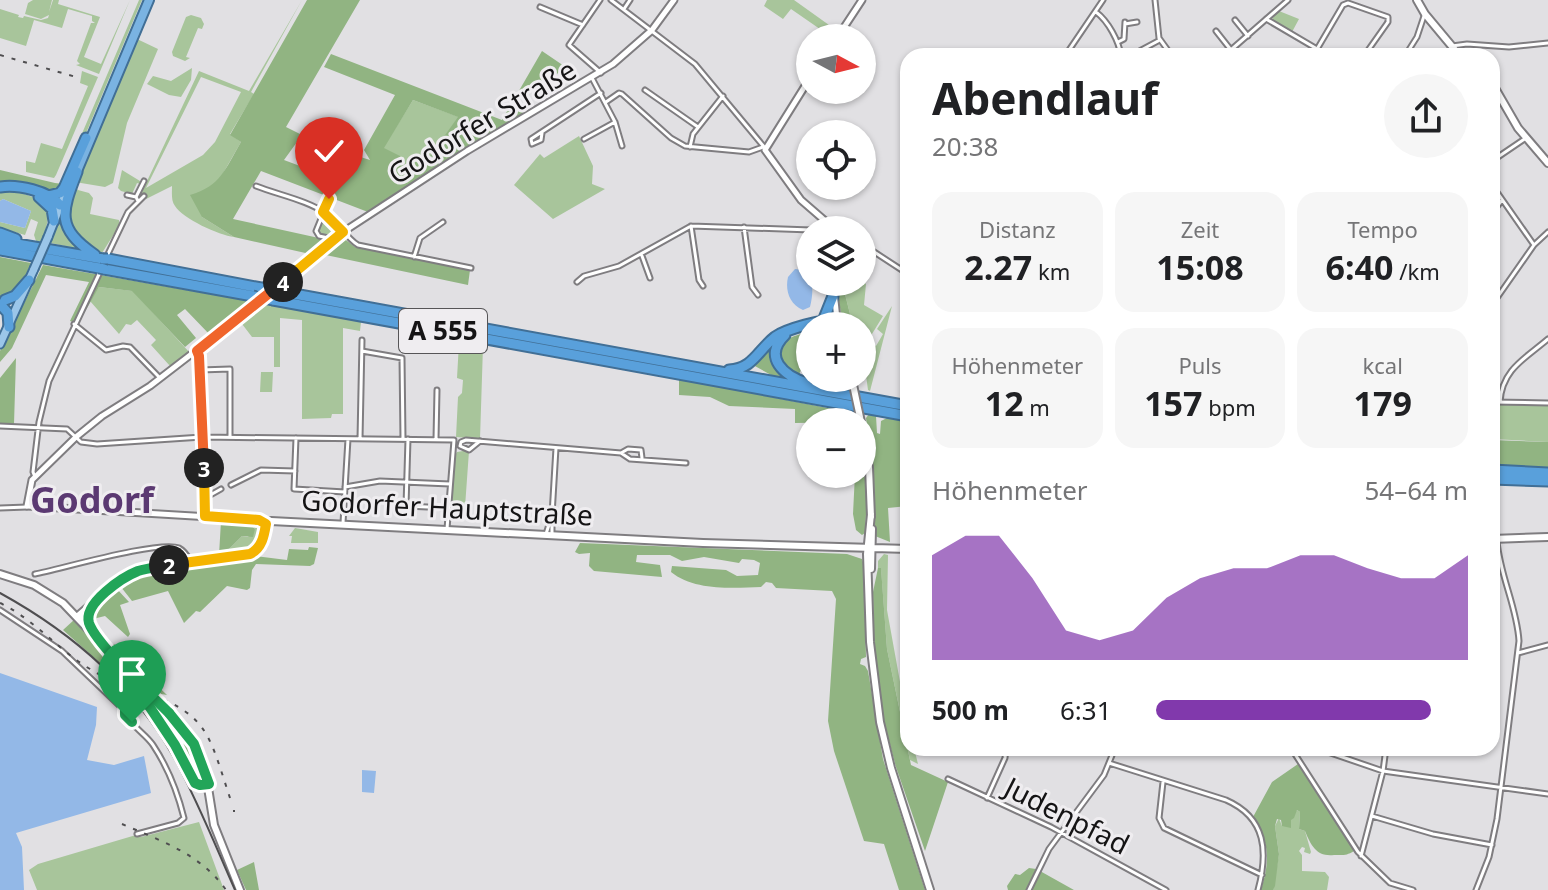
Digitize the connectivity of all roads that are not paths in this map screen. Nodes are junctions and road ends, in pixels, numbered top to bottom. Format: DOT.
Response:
graph roads {
  1 [pos="146,0"];
  2 [pos="600,0"];
  3 [pos="611,0"];
  4 [pos="630,0"];
  5 [pos="674,0"];
  6 [pos="862,0"];
  7 [pos="1103,0"];
  8 [pos="1155,0"];
  9 [pos="1288,0"];
  10 [pos="1417,0"];
  11 [pos="540,7"];
  12 [pos="624,9"];
  13 [pos="1096,11"];
  14 [pos="1425,14"];
  15 [pos="1266,19"];
  16 [pos="1235,20"];
  17 [pos="1137,22"];
  18 [pos="846,24"];
  19 [pos="583,25"];
  20 [pos="652,30"];
  21 [pos="1216,31"];
  22 [pos="1248,36"];
  23 [pos="1159,40"];
  24 [pos="1118,42"];
  25 [pos="1548,43"];
  26 [pos="1451,46"];
  27 [pos="1071,48"];
  28 [pos="1119,48"];
  29 [pos="1144,48"];
  30 [pos="1166,48"];
  31 [pos="1229,48"];
  32 [pos="1233,48"];
  33 [pos="1315,48"];
  34 [pos="1318,48"];
  35 [pos="1370,48"];
  36 [pos="1410,48"];
  37 [pos="601,73"];
  38 [pos="592,78"];
  39 [pos="645,90"];
  40 [pos="601,93"];
  41 [pos="723,96"];
  42 [pos="1500,96"];
  43 [pos="796,99"];
  44 [pos="606,102"];
  45 [pos="615,122"];
  46 [pos="698,127"];
  47 [pos="542,133"];
  48 [pos="86,138"];
  49 [pos="1526,138"];
  50 [pos="584,139"];
  51 [pos="622,146"];
  52 [pos="690,147"];
  53 [pos="764,147"];
  54 [pos="1500,156"];
  55 [pos="1548,163"];
  56 [pos="77,172"];
  57 [pos="144,181"];
  58 [pos="256,186"];
  59 [pos="0,187"];
  60 [pos="29,191"];
  61 [pos="66,191"];
  62 [pos="127,195"];
  63 [pos="48,196"];
  64 [pos="144,196"];
  65 [pos="1500,197"];
  66 [pos="137,199"];
  67 [pos="329,199"];
  68 [pos="1502,200"];
  69 [pos="1500,203"];
  70 [pos="60,205"];
  71 [pos="323,212"];
  72 [pos="820,216"];
  73 [pos="54,221"];
  74 [pos="443,222"];
  75 [pos="691,226"];
  76 [pos="744,227"];
  77 [pos="796,229"];
  78 [pos="343,232"];
  79 [pos="1548,232"];
  80 [pos="0,233"];
  81 [pos="334,239"];
  82 [pos="1534,245"];
  83 [pos="1,248"];
  84 [pos="54,250"];
  85 [pos="876,253"];
  86 [pos="642,254"];
  87 [pos="414,257"];
  88 [pos="102,263"];
  89 [pos="471,268"];
  90 [pos="900,269"];
  91 [pos="650,278"];
  92 [pos="29,280"];
  93 [pos="577,282"];
  94 [pos="703,286"];
  95 [pos="1500,294"];
  96 [pos="758,295"];
  97 [pos="833,296"];
  98 [pos="1,301"];
  99 [pos="254,301"];
  100 [pos="18,307"];
  101 [pos="828,312"];
  102 [pos="836,312"];
  103 [pos="74,324"];
  104 [pos="9,327"];
  105 [pos="796,329"];
  106 [pos="1548,339"];
  107 [pos="362,340"];
  108 [pos="0,344"];
  109 [pos="197,351"];
  110 [pos="362,351"];
  111 [pos="200,370"];
  112 [pos="707,370"];
  113 [pos="160,378"];
  114 [pos="796,380"];
  115 [pos="437,390"];
  116 [pos="834,392"];
  117 [pos="844,395"];
  118 [pos="1500,402"];
  119 [pos="1548,403"];
  120 [pos="900,405"];
  121 [pos="900,415"];
  122 [pos="0,426"];
  123 [pos="38,426"];
  124 [pos="76,437"];
  125 [pos="202,437"];
  126 [pos="230,437"];
  127 [pos="296,438"];
  128 [pos="348,439"];
  129 [pos="360,439"];
  130 [pos="405,439"];
  131 [pos="436,439"];
  132 [pos="480,441"];
  133 [pos="556,448"];
  134 [pos="621,453"];
  135 [pos="642,458"];
  136 [pos="685,463"];
  137 [pos="1500,470"];
  138 [pos="295,471"];
  139 [pos="1548,473"];
  140 [pos="35,477"];
  141 [pos="1500,479"];
  142 [pos="1548,481"];
  143 [pos="407,482"];
  144 [pos="450,484"];
  145 [pos="231,485"];
  146 [pos="870,488"];
  147 [pos="221,489"];
  148 [pos="345,490"];
  149 [pos="205,498"];
  150 [pos="27,507"];
  151 [pos="0,508"];
  152 [pos="449,508"];
  153 [pos="871,514"];
  154 [pos="552,515"];
  155 [pos="205,516"];
  156 [pos="266,524"];
  157 [pos="553,524"];
  158 [pos="343,525"];
  159 [pos="447,529"];
  160 [pos="869,529"];
  161 [pos="549,534"];
  162 [pos="563,535"];
  163 [pos="873,537"];
  164 [pos="1548,537"];
  165 [pos="1500,539"];
  166 [pos="845,547"];
  167 [pos="870,548"];
  168 [pos="882,548"];
  169 [pos="893,548"];
  170 [pos="900,548"];
  171 [pos="870,561"];
  172 [pos="187,563"];
  173 [pos="1500,569"];
  174 [pos="0,574"];
  175 [pos="35,574"];
  176 [pos="100,597"];
  177 [pos="0,610"];
  178 [pos="90,610"];
  179 [pos="80,618"];
  180 [pos="99,638"];
  181 [pos="1548,645"];
  182 [pos="1518,653"];
  183 [pos="125,711"];
  184 [pos="1005,756"];
  185 [pos="1112,756"];
  186 [pos="1296,756"];
  187 [pos="1339,756"];
  188 [pos="1385,756"];
  189 [pos="1109,763"];
  190 [pos="1383,771"];
  191 [pos="948,779"];
  192 [pos="1163,781"];
  193 [pos="209,784"];
  194 [pos="1500,788"];
  195 [pos="1548,794"];
  196 [pos="987,798"];
  197 [pos="1372,816"];
  198 [pos="1061,833"];
  199 [pos="137,834"];
  200 [pos="1492,845"];
  201 [pos="1361,856"];
  202 [pos="1262,875"];
  203 [pos="1396,888"];
  204 [pos="240,890"];
  205 [pos="930,890"];
  206 [pos="1029,890"];
  207 [pos="1166,890"];
  208 [pos="1258,890"];
  209 [pos="1413,890"];
  210 [pos="1476,890"];
  1 -- 48 [label="highway"];
  1 -- 56 [label="highway"];
  2 -- 19 [label="street"];
  3 -- 12 [label="street"];
  4 -- 12 [label="street"];
  5 -- 20 [label="street, Godorfer Straße"];
  6 -- 18 [label="street"];
  7 -- 13 [label="street"];
  8 -- 23 [label="street"];
  9 -- 15 [label="street"];
  10 -- 14 [label="main road"];
  11 -- 19 [label="street"];
  12 -- 20 [label="street"];
  13 -- 24 [label="street"];
  13 -- 27 [label="street"];
  14 -- 26 [label="main road"];
  14 -- 36 [label="street"];
  15 -- 22 [label="street"];
  15 -- 33 [label="street"];
  16 -- 22 [label="street"];
  17 -- 24 [label="street"];
  19 -- 37 [label="street"];
  20 -- 37 [label="street, Godorfer Straße"];
  20 -- 41 [label="street"];
  21 -- 31 [label="street"];
  22 -- 32 [label="street"];
  23 -- 29 [label="street"];
  23 -- 30 [label="street"];
  24 -- 28 [label="street"];
  25 -- 26 [label="street"];
  34 -- 35 [label="street"];
  37 -- 38 [label="street, Godorfer Straße"];
  38 -- 40 [label="street"];
  38 -- 78 [label="street, Godorfer Straße"];
  39 -- 46 [label="street"];
  40 -- 44 [label="street"];
  40 -- 47 [label="street"];
  41 -- 46 [label="street"];
  41 -- 53 [label="street"];
  42 -- 49 [label="main road"];
  43 -- 53 [label="street"];
  44 -- 45 [label="street"];
  44 -- 52 [label="street"];
  45 -- 50 [label="street"];
  45 -- 51 [label="street"];
  46 -- 52 [label="street"];
  48 -- 61 [label="highway"];
  48 -- 63 [label="highway"];
  49 -- 54 [label="street"];
  49 -- 55 [label="main road"];
  52 -- 53 [label="street"];
  53 -- 72 [label="street"];
  56 -- 61 [label="highway"];
  56 -- 88 [label="highway"];
  57 -- 66 [label="street"];
  58 -- 71 [label="street"];
  59 -- 60 [label="highway"];
  60 -- 63 [label="highway"];
  60 -- 73 [label="highway"];
  61 -- 70 [label="main road"];
  62 -- 66 [label="street"];
  63 -- 70 [label="highway"];
  64 -- 66 [label="street"];
  65 -- 68 [label="street"];
  66 -- 103 [label="street"];
  67 -- 71 [label="street"];
  68 -- 69 [label="street"];
  68 -- 82 [label="street"];
  70 -- 73 [label="main road"];
  71 -- 78 [label="street"];
  71 -- 81 [label="street"];
  73 -- 92 [label="main road, bridge"];
  74 -- 87 [label="street"];
  75 -- 76 [label="street"];
  75 -- 86 [label="street"];
  75 -- 94 [label="street"];
  76 -- 77 [label="street"];
  76 -- 96 [label="street"];
  78 -- 81 [label="street, Godorfer Straße"];
  78 -- 87 [label="street"];
  79 -- 82 [label="street"];
  80 -- 84 [label="highway"];
  81 -- 99 [label="street, Godorfer Straße"];
  82 -- 95 [label="street"];
  83 -- 84 [label="highway, A 555"];
  83 -- 88 [label="highway, A 555"];
  84 -- 88 [label="highway, A 555"];
  85 -- 90 [label="street"];
  86 -- 91 [label="street"];
  86 -- 93 [label="street"];
  87 -- 89 [label="street"];
  88 -- 99 [label="highway, A 555"];
  88 -- 112 [label="highway, A 555, bridge"];
  92 -- 98 [label="highway"];
  92 -- 100 [label="main road"];
  97 -- 101 [label="highway"];
  97 -- 102 [label="street"];
  98 -- 100 [label="highway"];
  98 -- 104 [label="highway"];
  99 -- 109 [label="street, Godorfer Straße"];
  99 -- 121 [label="highway, A 555, bridge"];
  100 -- 104 [label="main road"];
  103 -- 113 [label="street"];
  103 -- 123 [label="street"];
  104 -- 108 [label="main road"];
  105 -- 112 [label="highway"];
  105 -- 114 [label="highway"];
  106 -- 118 [label="street"];
  107 -- 110 [label="street"];
  109 -- 111 [label="street"];
  109 -- 113 [label="street, Godorfer Straße"];
  110 -- 129 [label="street"];
  110 -- 130 [label="street"];
  111 -- 125 [label="street"];
  111 -- 126 [label="street"];
  112 -- 117 [label="highway, A 555"];
  113 -- 124 [label="street, Godorfer Straße"];
  115 -- 131 [label="street"];
  116 -- 117 [label="highway"];
  117 -- 120 [label="highway, A 555"];
  118 -- 119 [label="street"];
  122 -- 123 [label="street"];
  123 -- 124 [label="street"];
  123 -- 140 [label="street"];
  124 -- 125 [label="street"];
  124 -- 140 [label="street, Godorfer Straße"];
  125 -- 126 [label="street"];
  125 -- 149 [label="street"];
  126 -- 127 [label="street"];
  127 -- 128 [label="street"];
  127 -- 138 [label="street"];
  128 -- 129 [label="street"];
  128 -- 148 [label="street"];
  129 -- 130 [label="street"];
  130 -- 131 [label="street"];
  130 -- 143 [label="street"];
  131 -- 144 [label="street"];
  132 -- 133 [label="street"];
  133 -- 134 [label="street"];
  133 -- 154 [label="street"];
  134 -- 135 [label="street"];
  134 -- 135 [label="street"];
  135 -- 136 [label="street"];
  137 -- 139 [label="highway"];
  138 -- 145 [label="street"];
  138 -- 148 [label="street"];
  140 -- 150 [label="street"];
  141 -- 142 [label="highway"];
  143 -- 144 [label="street"];
  143 -- 148 [label="street"];
  143 -- 152 [label="street"];
  144 -- 152 [label="street"];
  146 -- 153 [label="main road"];
  147 -- 149 [label="street"];
  148 -- 158 [label="street"];
  149 -- 155 [label="street"];
  150 -- 151 [label="street, Godorfer Hauptstraße"];
  150 -- 155 [label="street, Godorfer Hauptstraße"];
  152 -- 159 [label="street"];
  153 -- 160 [label="main road"];
  153 -- 163 [label="main road"];
  154 -- 157 [label="street"];
  154 -- 161 [label="street"];
  155 -- 156 [label="street, Godorfer Hauptstraße"];
  156 -- 158 [label="main road, Godorfer Hauptstraße"];
  156 -- 172 [label="main road"];
  157 -- 161 [label="street"];
  157 -- 162 [label="main road"];
  158 -- 159 [label="main road, Godorfer Hauptstraße"];
  159 -- 161 [label="main road, Godorfer Hauptstraße"];
  160 -- 166 [label="main road"];
  160 -- 167 [label="main road"];
  161 -- 162 [label="main road, Godorfer Hauptstraße"];
  162 -- 166 [label="main road, Godorfer Hauptstraße"];
  163 -- 167 [label="main road"];
  163 -- 169 [label="main road"];
  164 -- 165 [label="main road"];
  166 -- 167 [label="main road, Godorfer Hauptstraße"];
  166 -- 171 [label="main road"];
  167 -- 168 [label="main road, Godorfer Hauptstraße"];
  167 -- 171 [label="main road"];
  168 -- 169 [label="main road, Godorfer Hauptstraße"];
  168 -- 171 [label="main road"];
  169 -- 170 [label="main road, Godorfer Hauptstraße"];
  171 -- 205 [label="main road"];
  172 -- 175 [label="street"];
  172 -- 176 [label="main road"];
  173 -- 182 [label="street"];
  174 -- 179 [label="main road"];
  176 -- 178 [label="main road"];
  176 -- 179 [label="main road"];
  177 -- 183 [label="street"];
  178 -- 179 [label="main road"];
  178 -- 180 [label="main road"];
  179 -- 180 [label="main road"];
  180 -- 193 [label="main road"];
  181 -- 182 [label="street"];
  182 -- 194 [label="street"];
  183 -- 193 [label="street, bridge"];
  183 -- 199 [label="street"];
  184 -- 196 [label="street"];
  185 -- 189 [label="street"];
  186 -- 201 [label="street"];
  187 -- 190 [label="street"];
  188 -- 190 [label="street"];
  189 -- 192 [label="street"];
  189 -- 198 [label="street"];
  190 -- 194 [label="street"];
  190 -- 197 [label="street"];
  191 -- 196 [label="street, Judenpfad"];
  192 -- 202 [label="street"];
  192 -- 202 [label="street"];
  193 -- 204 [label="main road"];
  194 -- 195 [label="street"];
  194 -- 200 [label="street"];
  196 -- 198 [label="street, Judenpfad"];
  197 -- 200 [label="street"];
  197 -- 201 [label="street"];
  198 -- 206 [label="street"];
  198 -- 207 [label="street, Judenpfad"];
  200 -- 210 [label="street"];
  201 -- 203 [label="street"];
  202 -- 208 [label="street"];
  203 -- 209 [label="street"];
}
